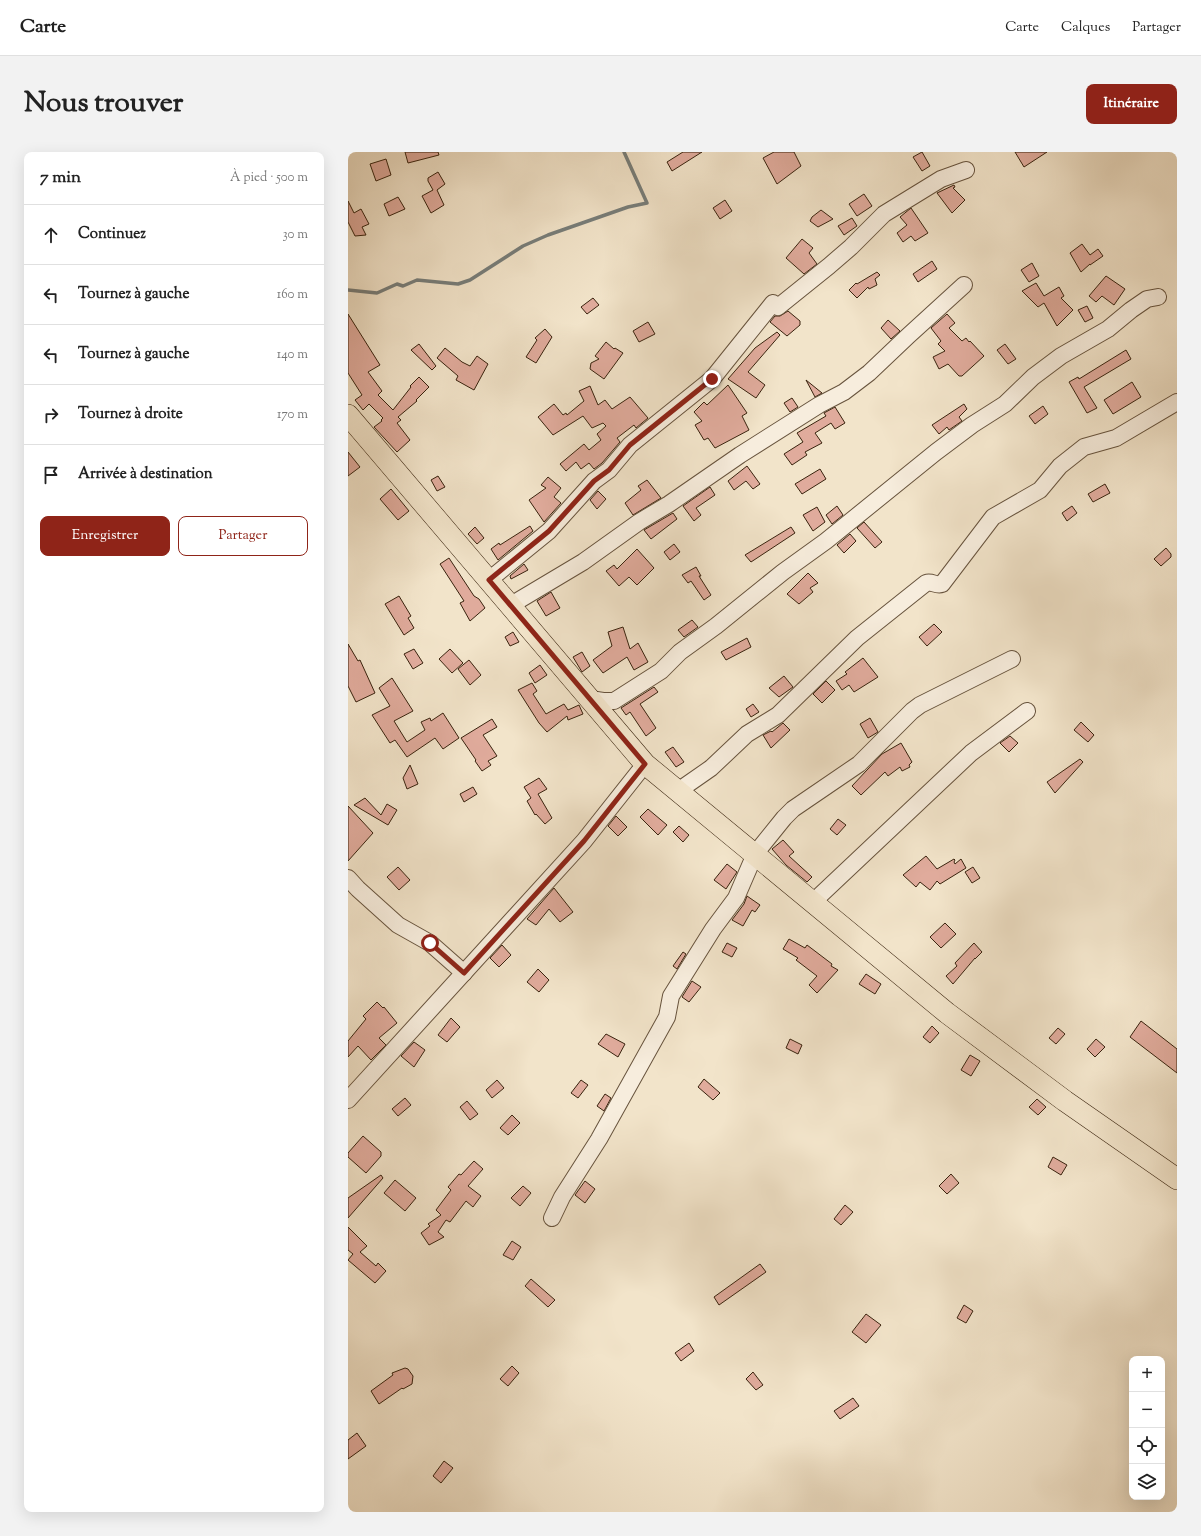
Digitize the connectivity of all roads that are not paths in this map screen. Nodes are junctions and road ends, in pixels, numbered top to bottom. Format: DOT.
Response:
graph roads {
  1 [pos="966,170"];
  2 [pos="964,285"];
  3 [pos="1158,297"];
  4 [pos="1177,402"];
  5 [pos="348,414"];
  6 [pos="489,580"];
  7 [pos="511,606"];
  8 [pos="1012,659"];
  9 [pos="590,699"];
  10 [pos="1026,711"];
  11 [pos="645,764"];
  12 [pos="678,791"];
  13 [pos="755,854"];
  14 [pos="348,878"];
  15 [pos="813,902"];
  16 [pos="464,973"];
  17 [pos="348,1100"];
  18 [pos="1177,1179"];
  19 [pos="552,1218"];
  1 -- 6 [label="street"];
  2 -- 7 [label="street"];
  3 -- 9 [label="street"];
  4 -- 12 [label="street"];
  5 -- 6 [label="main road"];
  6 -- 7 [label="main road"];
  7 -- 9 [label="main road"];
  8 -- 13 [label="street"];
  9 -- 11 [label="main road"];
  10 -- 15 [label="street"];
  11 -- 12 [label="main road"];
  11 -- 16 [label="street"];
  12 -- 13 [label="main road"];
  13 -- 15 [label="main road"];
  13 -- 19 [label="street"];
  14 -- 16 [label="street"];
  15 -- 18 [label="main road"];
  16 -- 17 [label="street"];
}
